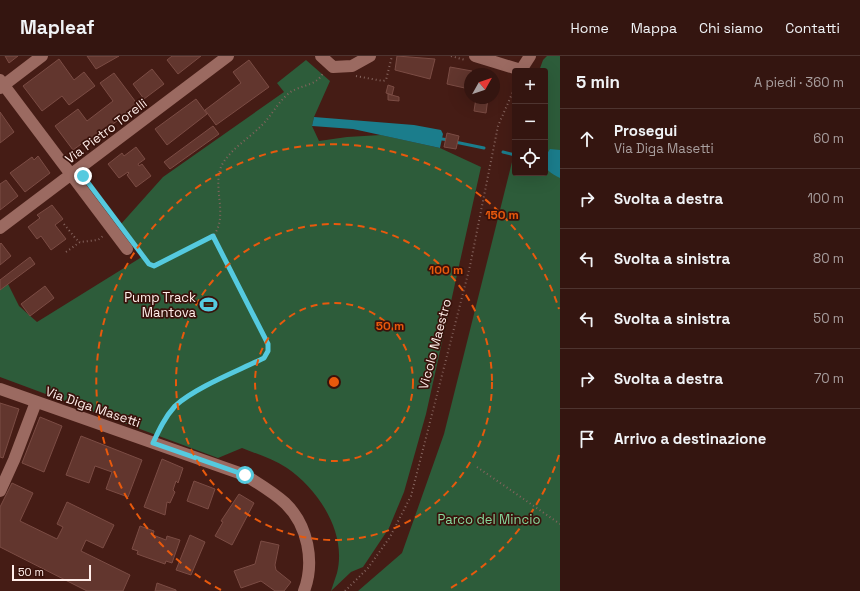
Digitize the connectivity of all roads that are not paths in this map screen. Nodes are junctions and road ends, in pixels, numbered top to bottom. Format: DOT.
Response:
graph roads {
  1 [pos="42,56"];
  2 [pos="228,56"];
  3 [pos="321,56"];
  4 [pos="370,56"];
  5 [pos="475,56"];
  6 [pos="530,56"];
  7 [pos="1,84"];
  8 [pos="71,175"];
  9 [pos="0,228"];
  10 [pos="131,247"];
  11 [pos="0,389"];
  12 [pos="36,402"];
  13 [pos="0,491"];
  14 [pos="304,591"];
  1 -- 7 [label="street"];
  2 -- 8 [label="street, Via Pietro Torelli"];
  3 -- 4 [label="street"];
  5 -- 6 [label="street"];
  7 -- 8 [label="street"];
  8 -- 9 [label="street, Via Pietro Torelli"];
  8 -- 10 [label="street"];
  11 -- 12 [label="street, Via Diga Masetti"];
  12 -- 13 [label="street"];
  12 -- 14 [label="street, Via Diga Masetti"];
}
